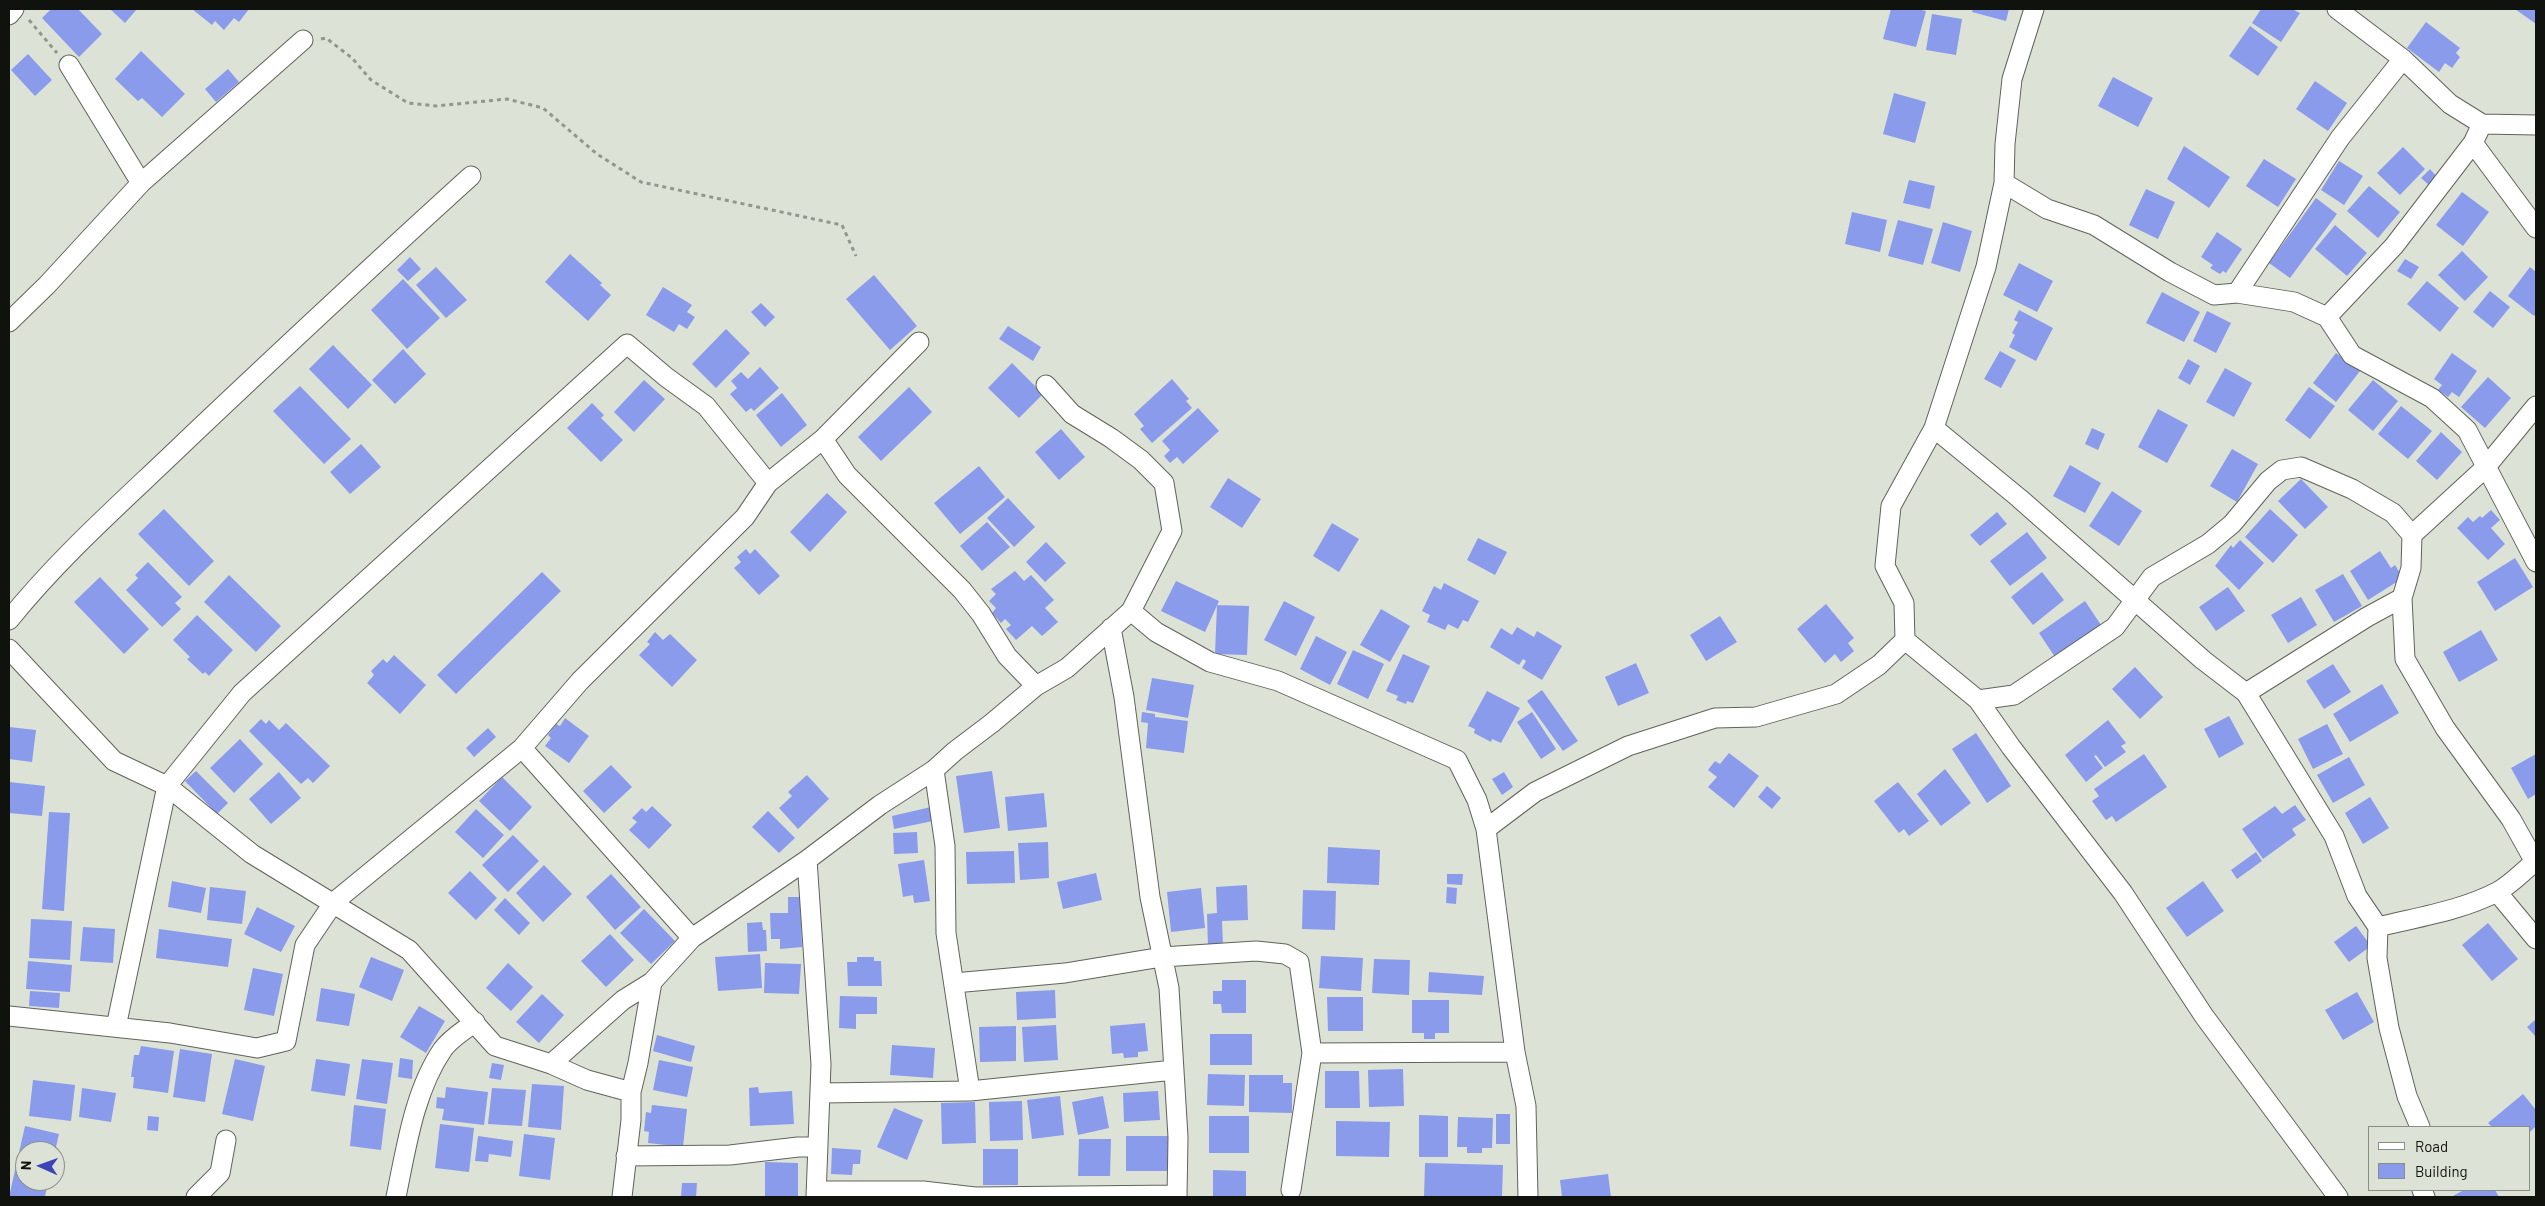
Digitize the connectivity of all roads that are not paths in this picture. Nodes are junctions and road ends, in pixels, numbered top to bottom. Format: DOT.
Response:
graph roads {
  1 [pos="14,9"];
  2 [pos="2034,9"];
  3 [pos="2337,9"];
  4 [pos="9,15"];
  5 [pos="303,40"];
  6 [pos="2403,59"];
  7 [pos="69,65"];
  8 [pos="2482,124"];
  9 [pos="2536,124"];
  10 [pos="2473,143"];
  11 [pos="471,176"];
  12 [pos="141,183"];
  13 [pos="2004,183"];
  14 [pos="2536,228"];
  15 [pos="2237,293"];
  16 [pos="2327,317"];
  17 [pos="9,322"];
  18 [pos="919,342"];
  19 [pos="1046,385"];
  20 [pos="2536,406"];
  21 [pos="1934,428"];
  22 [pos="824,439"];
  23 [pos="2485,468"];
  24 [pos="768,483"];
  25 [pos="2412,534"];
  26 [pos="2536,562"];
  27 [pos="2402,598"];
  28 [pos="2136,600"];
  29 [pos="1130,611"];
  30 [pos="9,620"];
  31 [pos="1110,628"];
  32 [pos="1906,640"];
  33 [pos="9,649"];
  34 [pos="1036,686"];
  35 [pos="2246,692"];
  36 [pos="1978,700"];
  37 [pos="522,748"];
  38 [pos="934,770"];
  39 [pos="167,786"];
  40 [pos="1486,830"];
  41 [pos="808,860"];
  42 [pos="2536,862"];
  43 [pos="2497,892"];
  44 [pos="334,902"];
  45 [pos="2378,927"];
  46 [pos="692,938"];
  47 [pos="2536,939"];
  48 [pos="1162,957"];
  49 [pos="652,982"];
  50 [pos="954,983"];
  51 [pos="9,1016"];
  52 [pos="475,1022"];
  53 [pos="116,1027"];
  54 [pos="1516,1052"];
  55 [pos="1312,1053"];
  56 [pos="551,1064"];
  57 [pos="1174,1070"];
  58 [pos="970,1091"];
  59 [pos="631,1092"];
  60 [pos="821,1093"];
  61 [pos="2420,1126"];
  62 [pos="226,1140"];
  63 [pos="817,1147"];
  64 [pos="626,1156"];
  65 [pos="1291,1190"];
  66 [pos="816,1194"];
  67 [pos="1177,1196"];
  68 [pos="196,1197"];
  69 [pos="396,1197"];
  70 [pos="622,1197"];
  71 [pos="975,1197"];
  72 [pos="1528,1197"];
  73 [pos="2338,1197"];
  1 -- 4 [label="street"];
  2 -- 13 [label="street"];
  3 -- 6 [label="street"];
  5 -- 12 [label="street"];
  6 -- 8 [label="street"];
  6 -- 15 [label="street"];
  7 -- 12 [label="street"];
  8 -- 9 [label="street"];
  8 -- 10 [label="street"];
  10 -- 14 [label="street"];
  10 -- 16 [label="street"];
  11 -- 30 [label="street"];
  12 -- 17 [label="street"];
  13 -- 15 [label="street"];
  13 -- 21 [label="street"];
  15 -- 16 [label="street"];
  16 -- 23 [label="street"];
  18 -- 22 [label="street"];
  19 -- 29 [label="street"];
  20 -- 23 [label="street"];
  21 -- 28 [label="street"];
  21 -- 32 [label="street"];
  22 -- 24 [label="street"];
  22 -- 34 [label="street"];
  23 -- 25 [label="street"];
  23 -- 26 [label="street"];
  24 -- 37 [label="street"];
  24 -- 39 [label="street"];
  25 -- 27 [label="street"];
  25 -- 28 [label="street"];
  27 -- 35 [label="street"];
  27 -- 42 [label="street"];
  28 -- 35 [label="street"];
  28 -- 36 [label="street"];
  29 -- 31 [label="street"];
  29 -- 40 [label="street"];
  31 -- 34 [label="street"];
  31 -- 48 [label="street"];
  32 -- 36 [label="street"];
  32 -- 40 [label="street"];
  33 -- 39 [label="street"];
  34 -- 38 [label="street"];
  35 -- 45 [label="street"];
  36 -- 73 [label="street"];
  37 -- 44 [label="street"];
  37 -- 46 [label="street"];
  38 -- 41 [label="street"];
  38 -- 50 [label="street"];
  39 -- 44 [label="street"];
  39 -- 53 [label="street"];
  40 -- 54 [label="street"];
  41 -- 46 [label="street"];
  41 -- 60 [label="street"];
  42 -- 43 [label="street"];
  43 -- 45 [label="street"];
  43 -- 47 [label="street"];
  44 -- 52 [label="street"];
  44 -- 53 [label="street"];
  45 -- 61 [label="street"];
  46 -- 49 [label="street"];
  48 -- 50 [label="street"];
  48 -- 55 [label="street"];
  48 -- 57 [label="street"];
  49 -- 56 [label="street"];
  49 -- 59 [label="street"];
  50 -- 58 [label="street"];
  51 -- 53 [label="street"];
  52 -- 56 [label="street"];
  52 -- 69 [label="street"];
  54 -- 55 [label="street"];
  54 -- 72 [label="street"];
  55 -- 65 [label="street"];
  56 -- 59 [label="street"];
  57 -- 58 [label="street"];
  57 -- 67 [label="street"];
  58 -- 60 [label="street"];
  59 -- 64 [label="street"];
  60 -- 63 [label="street"];
  62 -- 68 [label="street"];
  63 -- 64 [label="street"];
  63 -- 66 [label="street"];
  64 -- 70 [label="street"];
  66 -- 71 [label="street"];
  67 -- 71 [label="street"];
}
